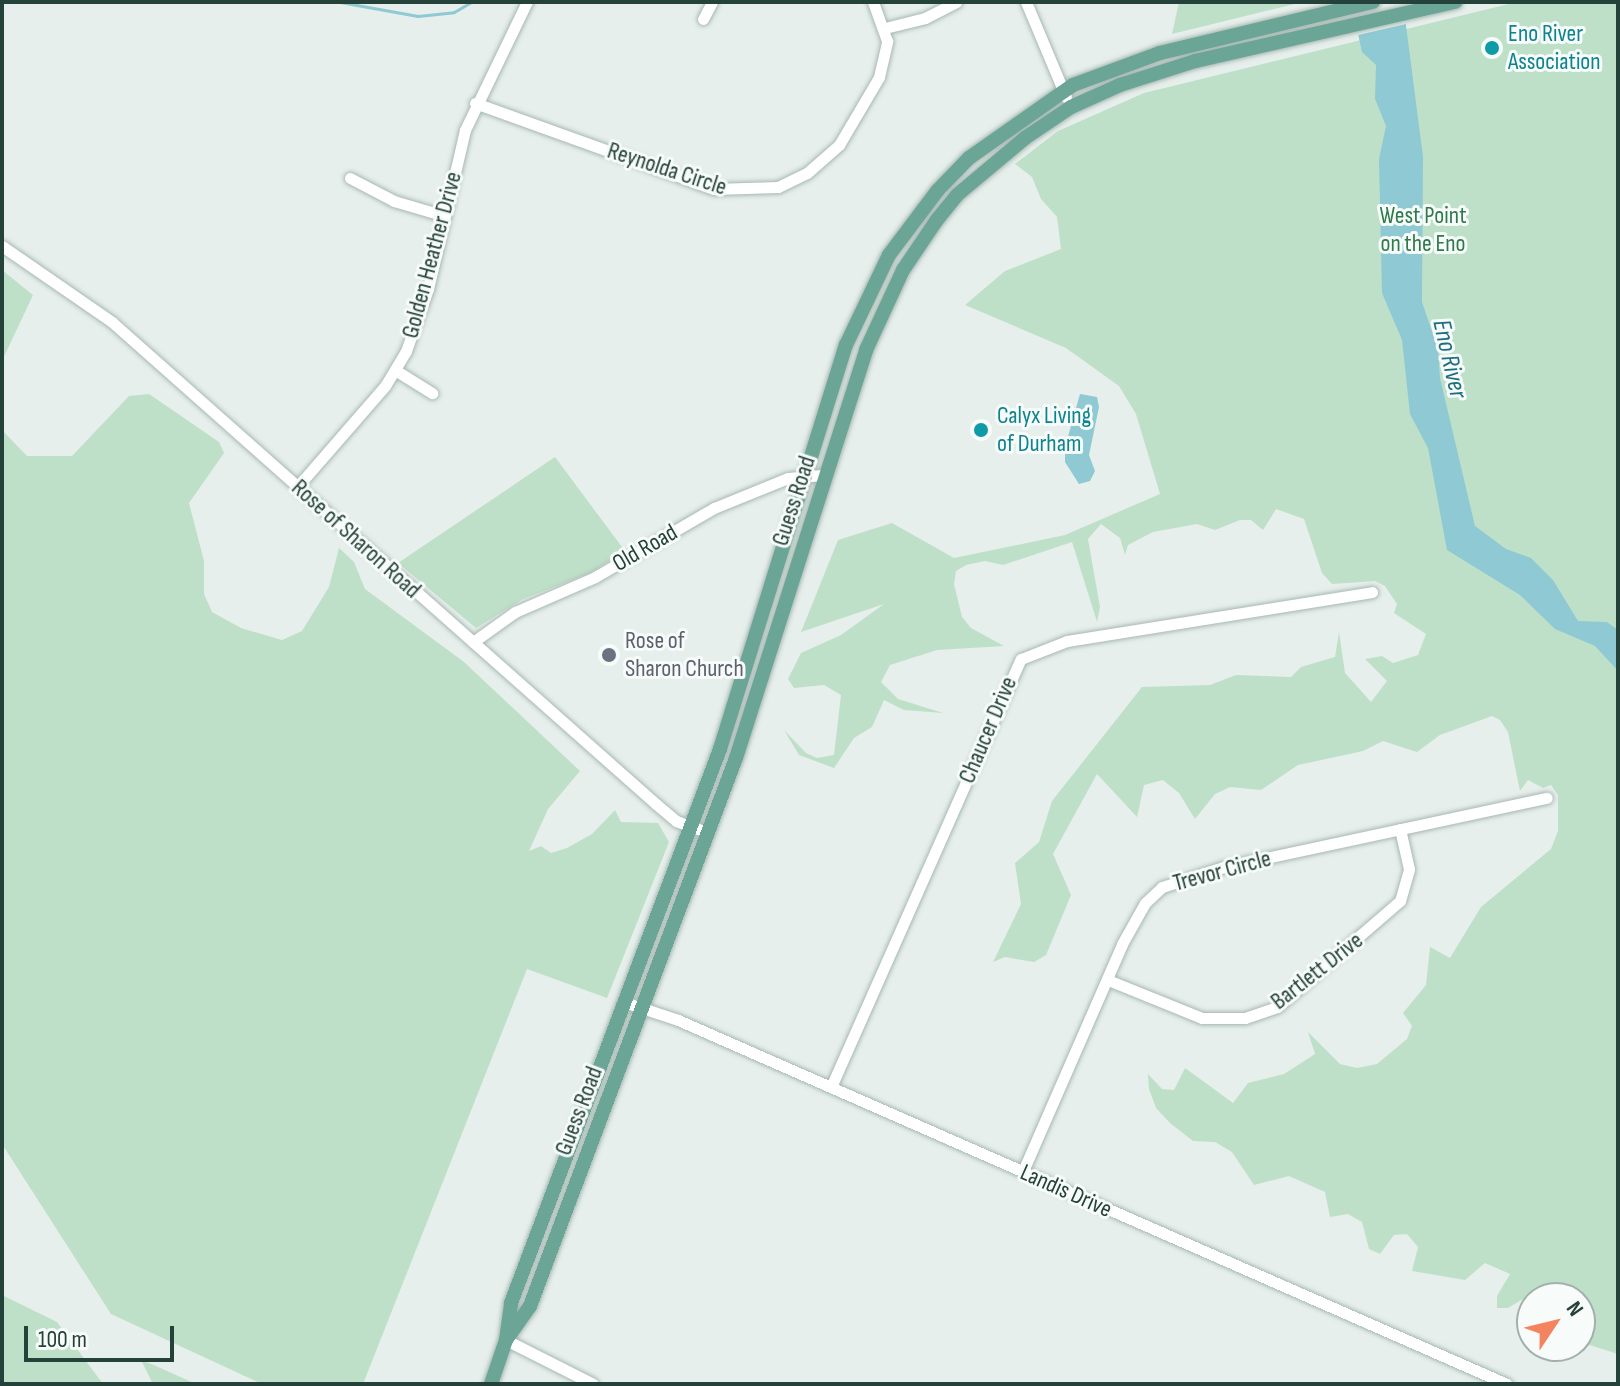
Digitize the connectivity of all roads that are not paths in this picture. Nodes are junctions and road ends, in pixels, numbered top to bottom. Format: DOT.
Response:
graph roads {
  1 [pos="527,2"];
  2 [pos="712,2"];
  3 [pos="873,2"];
  4 [pos="956,2"];
  5 [pos="1026,2"];
  6 [pos="1373,2"];
  7 [pos="1455,2"];
  8 [pos="703,19"];
  9 [pos="885,28"];
  10 [pos="1063,90"];
  11 [pos="475,103"];
  12 [pos="1071,107"];
  13 [pos="350,178"];
  14 [pos="445,216"];
  15 [pos="2,246"];
  16 [pos="395,370"];
  17 [pos="432,393"];
  18 [pos="825,475"];
  19 [pos="805,477"];
  20 [pos="298,486"];
  21 [pos="1372,592"];
  22 [pos="473,642"];
  23 [pos="1547,798"];
  24 [pos="691,826"];
  25 [pos="1400,829"];
  26 [pos="707,832"];
  27 [pos="1108,980"];
  28 [pos="624,1002"];
  29 [pos="642,1006"];
  30 [pos="831,1087"];
  31 [pos="1023,1171"];
  32 [pos="506,1340"];
  33 [pos="491,1384"];
  34 [pos="593,1384"];
  35 [pos="1507,1384"];
  1 -- 11 [label="street, Golden Heather Drive"];
  2 -- 8 [label="street"];
  3 -- 9 [label="street, Reynolda Circle"];
  4 -- 9 [label="street"];
  5 -- 10 [label="street"];
  6 -- 10 [label="main road, Guess Road"];
  7 -- 12 [label="main road, Guess Road"];
  9 -- 11 [label="street, Reynolda Circle"];
  10 -- 12 [label="street"];
  10 -- 19 [label="main road, Guess Road"];
  11 -- 14 [label="street, Golden Heather Drive"];
  12 -- 18 [label="main road, Guess Road"];
  13 -- 14 [label="street"];
  14 -- 16 [label="street, Golden Heather Drive"];
  15 -- 20 [label="street, Rose of Sharon Road"];
  16 -- 17 [label="street"];
  16 -- 20 [label="street, Golden Heather Drive"];
  18 -- 19 [label="street, Old Road"];
  18 -- 26 [label="main road, Guess Road"];
  19 -- 22 [label="street, Old Road"];
  19 -- 24 [label="main road, Guess Road"];
  20 -- 22 [label="street, Rose of Sharon Road"];
  21 -- 30 [label="street, Chaucer Drive"];
  22 -- 24 [label="street, Rose of Sharon Road"];
  23 -- 25 [label="street, Trevor Circle"];
  24 -- 26 [label="street, Rose of Sharon Road"];
  24 -- 28 [label="main road, Guess Road"];
  25 -- 27 [label="street, Trevor Circle"];
  25 -- 27 [label="street, Bartlett Drive"];
  26 -- 29 [label="main road, Guess Road"];
  27 -- 31 [label="street, Trevor Circle"];
  28 -- 29 [label="street, Landis Drive"];
  28 -- 32 [label="main road, Guess Road"];
  29 -- 30 [label="street, Landis Drive"];
  29 -- 32 [label="main road, Guess Road"];
  30 -- 31 [label="street, Landis Drive"];
  31 -- 35 [label="street, Landis Drive"];
  32 -- 33 [label="main road, Guess Road"];
  32 -- 34 [label="street"];
}
